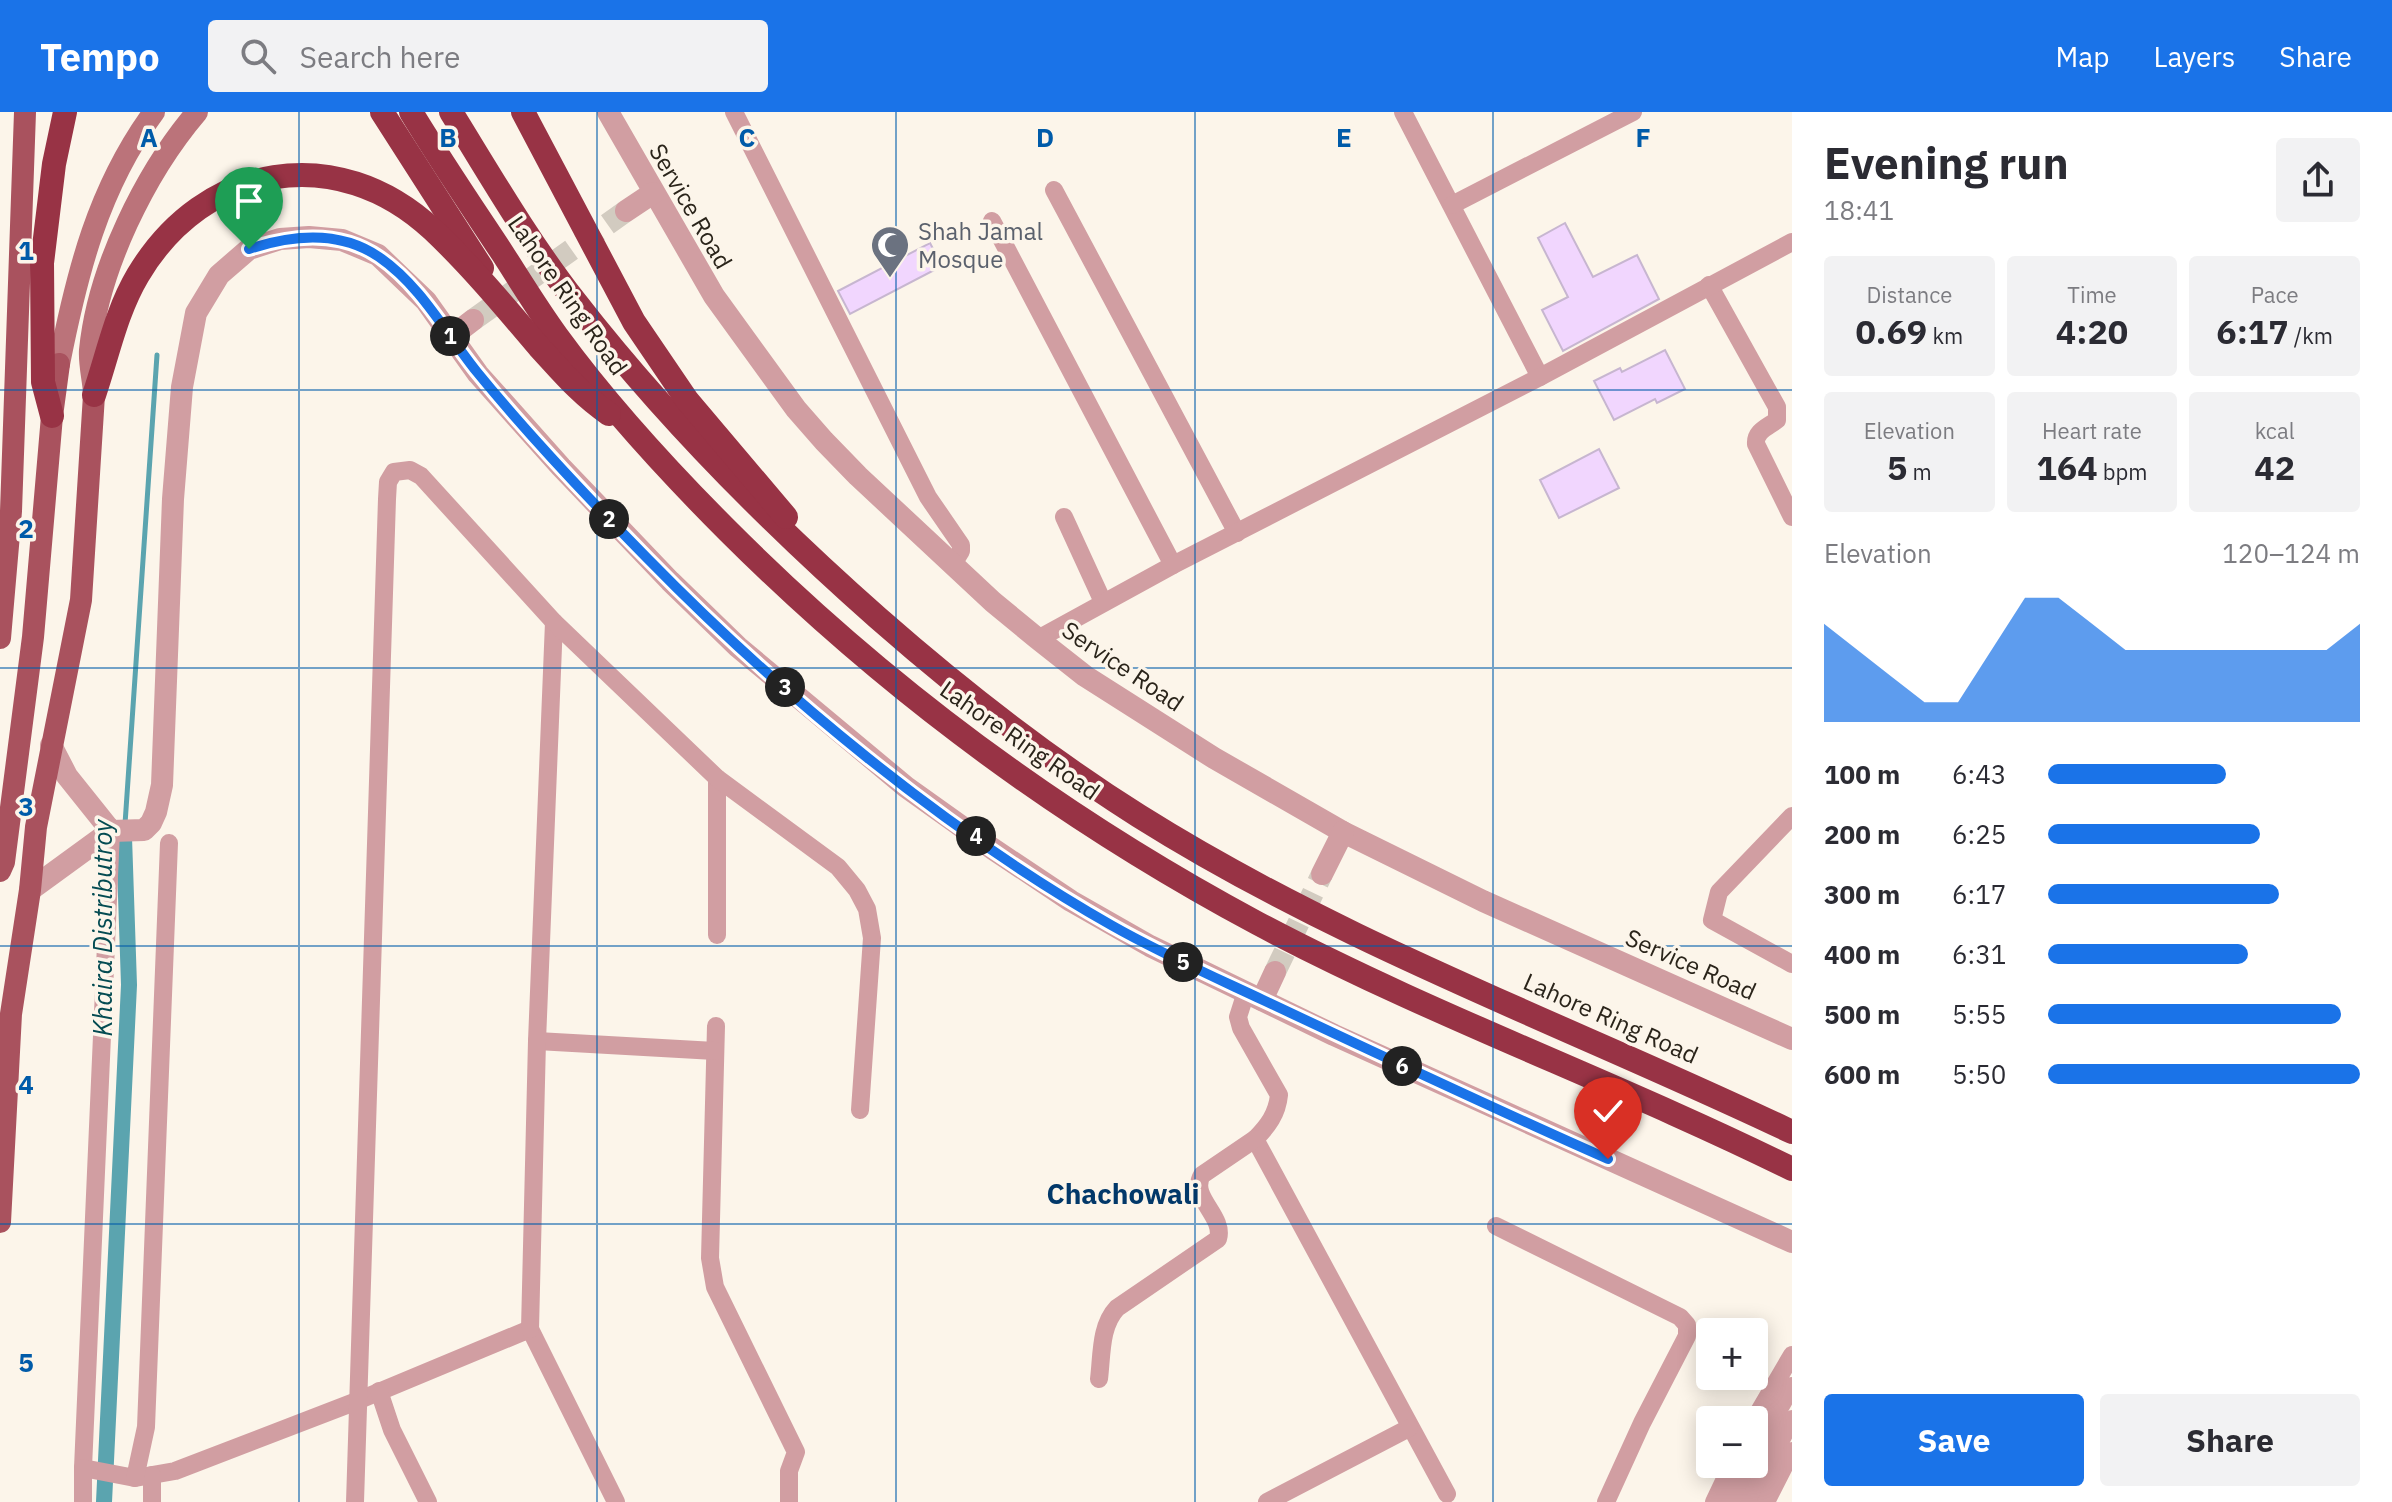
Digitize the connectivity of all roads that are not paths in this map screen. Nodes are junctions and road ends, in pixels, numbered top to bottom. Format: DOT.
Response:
graph roads {
  1 [pos="25,112"];
  2 [pos="65,112"];
  3 [pos="73,112"];
  4 [pos="154,112"];
  5 [pos="197,112"];
  6 [pos="382,112"];
  7 [pos="411,112"];
  8 [pos="451,112"];
  9 [pos="523,112"];
  10 [pos="608,112"];
  11 [pos="734,112"];
  12 [pos="1403,112"];
  13 [pos="1633,112"];
  14 [pos="1054,190"];
  15 [pos="653,193"];
  16 [pos="1452,205"];
  17 [pos="626,211"];
  18 [pos="992,221"];
  19 [pos="1792,242"];
  20 [pos="1709,285"];
  21 [pos="498,299"];
  22 [pos="473,320"];
  23 [pos="451,337"];
  24 [pos="59,364"];
  25 [pos="1540,377"];
  26 [pos="94,395"];
  27 [pos="52,416"];
  28 [pos="631,428"];
  29 [pos="1064,517"];
  30 [pos="1792,517"];
  31 [pos="1237,533"];
  32 [pos="953,564"];
  33 [pos="1173,565"];
  34 [pos="830,576"];
  35 [pos="1103,602"];
  36 [pos="554,622"];
  37 [pos="0,638"];
  38 [pos="1038,639"];
  39 [pos="51,745"];
  40 [pos="717,778"];
  41 [pos="1792,816"];
  42 [pos="116,832"];
  43 [pos="1343,832"];
  44 [pos="3,837"];
  45 [pos="169,843"];
  46 [pos="1,865"];
  47 [pos="1322,874"];
  48 [pos="30,890"];
  49 [pos="717,935"];
  50 [pos="1792,964"];
  51 [pos="1275,972"];
  52 [pos="1254,996"];
  53 [pos="716,1026"];
  54 [pos="1792,1039"];
  55 [pos="537,1041"];
  56 [pos="715,1051"];
  57 [pos="860,1110"];
  58 [pos="1792,1132"];
  59 [pos="1255,1139"];
  60 [pos="1792,1169"];
  61 [pos="0,1222"];
  62 [pos="1496,1226"];
  63 [pos="1792,1242"];
  64 [pos="530,1329"];
  65 [pos="1792,1355"];
  66 [pos="1099,1379"];
  67 [pos="1792,1386"];
  68 [pos="379,1391"];
  69 [pos="357,1401"];
  70 [pos="1762,1406"];
  71 [pos="1792,1419"];
  72 [pos="1409,1428"];
  73 [pos="1768,1429"];
  74 [pos="1792,1451"];
  75 [pos="89,1469"];
  76 [pos="136,1476"];
  77 [pos="1725,1478"];
  78 [pos="1742,1478"];
  79 [pos="1447,1494"];
  80 [pos="83,1502"];
  81 [pos="152,1502"];
  82 [pos="355,1502"];
  83 [pos="428,1502"];
  84 [pos="616,1502"];
  85 [pos="789,1502"];
  86 [pos="1267,1502"];
  87 [pos="1606,1502"];
  88 [pos="1714,1502"];
  89 [pos="1730,1502"];
  90 [pos="1749,1502"];
  91 [pos="1766,1502"];
  1 -- 37 [label="main road"];
  2 -- 27 [label="highway"];
  3 -- 24 [label="highway"];
  4 -- 24 [label="main road"];
  5 -- 26 [label="main road"];
  6 -- 21 [label="highway"];
  7 -- 28 [label="highway, Lahore Ring Road"];
  8 -- 34 [label="highway, Lahore Ring Road"];
  9 -- 34 [label="highway"];
  10 -- 15 [label="street, Service Road"];
  11 -- 32 [label="street"];
  12 -- 16 [label="street"];
  13 -- 16 [label="street"];
  14 -- 31 [label="street"];
  15 -- 17 [label="street"];
  15 -- 32 [label="street, Service Road"];
  16 -- 25 [label="street"];
  18 -- 33 [label="street"];
  19 -- 20 [label="street"];
  20 -- 25 [label="street"];
  20 -- 30 [label="street"];
  21 -- 26 [label="highway"];
  21 -- 28 [label="highway"];
  22 -- 23 [label="street"];
  23 -- 42 [label="street"];
  23 -- 52 [label="street"];
  24 -- 27 [label="main road"];
  25 -- 31 [label="street"];
  26 -- 39 [label="main road"];
  27 -- 44 [label="main road"];
  28 -- 60 [label="highway, Lahore Ring Road"];
  29 -- 35 [label="street"];
  31 -- 33 [label="street"];
  32 -- 38 [label="street, Service Road"];
  33 -- 35 [label="street"];
  34 -- 58 [label="highway, Lahore Ring Road"];
  35 -- 38 [label="street"];
  36 -- 40 [label="street"];
  36 -- 55 [label="street"];
  36 -- 69 [label="street"];
  38 -- 43 [label="street, Service Road"];
  39 -- 42 [label="street"];
  39 -- 48 [label="main road"];
  40 -- 49 [label="street"];
  40 -- 57 [label="street"];
  41 -- 50 [label="street"];
  42 -- 48 [label="street"];
  42 -- 75 [label="street"];
  43 -- 47 [label="street"];
  43 -- 54 [label="street, Service Road"];
  44 -- 46 [label="main road"];
  45 -- 76 [label="street"];
  48 -- 61 [label="main road"];
  51 -- 52 [label="street"];
  52 -- 59 [label="street"];
  52 -- 63 [label="street"];
  53 -- 56 [label="street"];
  55 -- 56 [label="street"];
  55 -- 64 [label="street"];
  56 -- 85 [label="street"];
  59 -- 66 [label="street"];
  59 -- 72 [label="street"];
  62 -- 87 [label="street"];
  64 -- 68 [label="street"];
  64 -- 84 [label="street"];
  65 -- 70 [label="street"];
  67 -- 73 [label="street"];
  68 -- 69 [label="street"];
  68 -- 83 [label="street"];
  69 -- 76 [label="street"];
  69 -- 82 [label="street"];
  71 -- 90 [label="street"];
  72 -- 79 [label="street"];
  72 -- 86 [label="street"];
  74 -- 91 [label="street"];
  75 -- 76 [label="street"];
  75 -- 80 [label="street"];
  76 -- 81 [label="street"];
  77 -- 88 [label="street"];
  78 -- 89 [label="street"];
}
